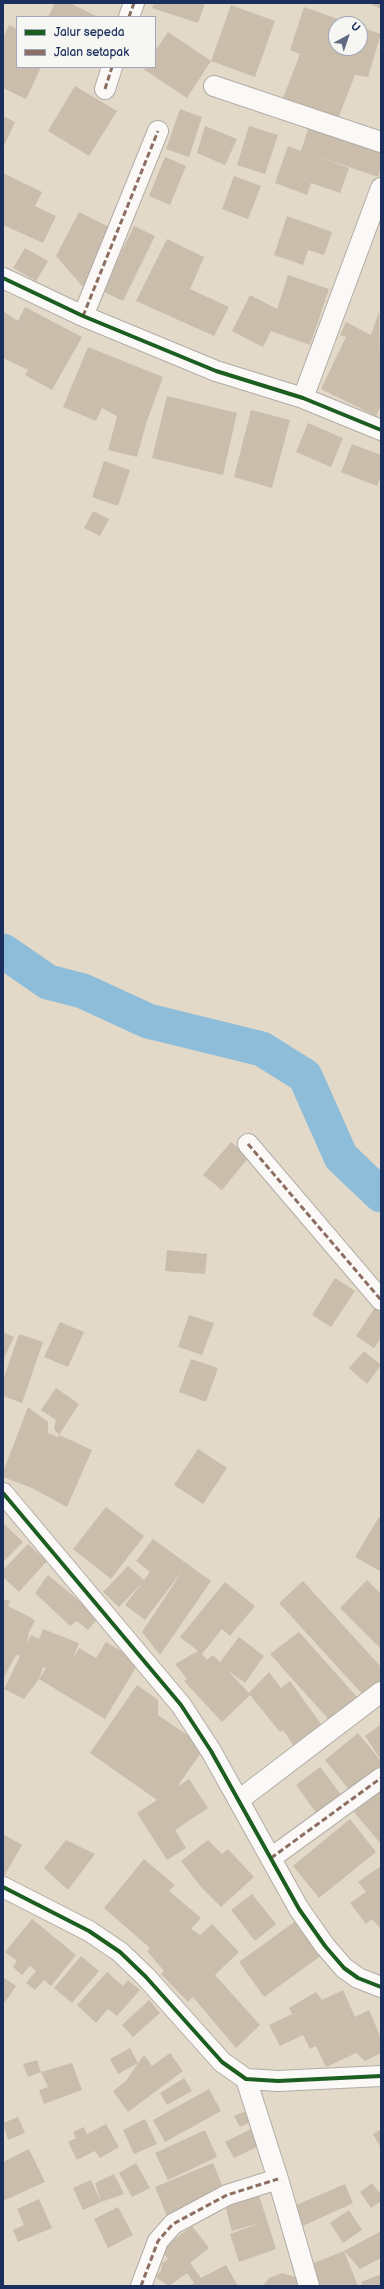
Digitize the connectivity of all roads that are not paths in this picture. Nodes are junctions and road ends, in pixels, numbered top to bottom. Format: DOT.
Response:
graph roads {
  1 [pos="134,3"];
  2 [pos="130,16"];
  3 [pos="112,68"];
  4 [pos="214,86"];
  5 [pos="104,89"];
  6 [pos="158,131"];
  7 [pos="381,142"];
  8 [pos="381,188"];
  9 [pos="3,278"];
  10 [pos="84,316"];
  11 [pos="303,398"];
  12 [pos="381,430"];
  13 [pos="248,1144"];
  14 [pos="381,1300"];
  15 [pos="3,1493"];
  16 [pos="381,1692"];
  17 [pos="381,1778"];
  18 [pos="239,1800"];
  19 [pos="271,1858"];
  20 [pos="3,1888"];
  21 [pos="381,1987"];
  22 [pos="381,2076"];
  23 [pos="246,2079"];
  24 [pos="278,2179"];
  25 [pos="141,2286"];
  26 [pos="309,2286"];
  1 -- 2 [label="street"];
  3 -- 5 [label="street"];
  4 -- 7 [label="street"];
  6 -- 10 [label="street"];
  8 -- 11 [label="street"];
  9 -- 10 [label="street"];
  10 -- 11 [label="street"];
  11 -- 12 [label="street"];
  13 -- 14 [label="street"];
  15 -- 18 [label="street"];
  16 -- 18 [label="street"];
  17 -- 19 [label="street"];
  18 -- 19 [label="street"];
  19 -- 21 [label="street"];
  20 -- 23 [label="street"];
  22 -- 23 [label="street"];
  23 -- 24 [label="street"];
  24 -- 25 [label="street"];
  24 -- 26 [label="street"];
}
